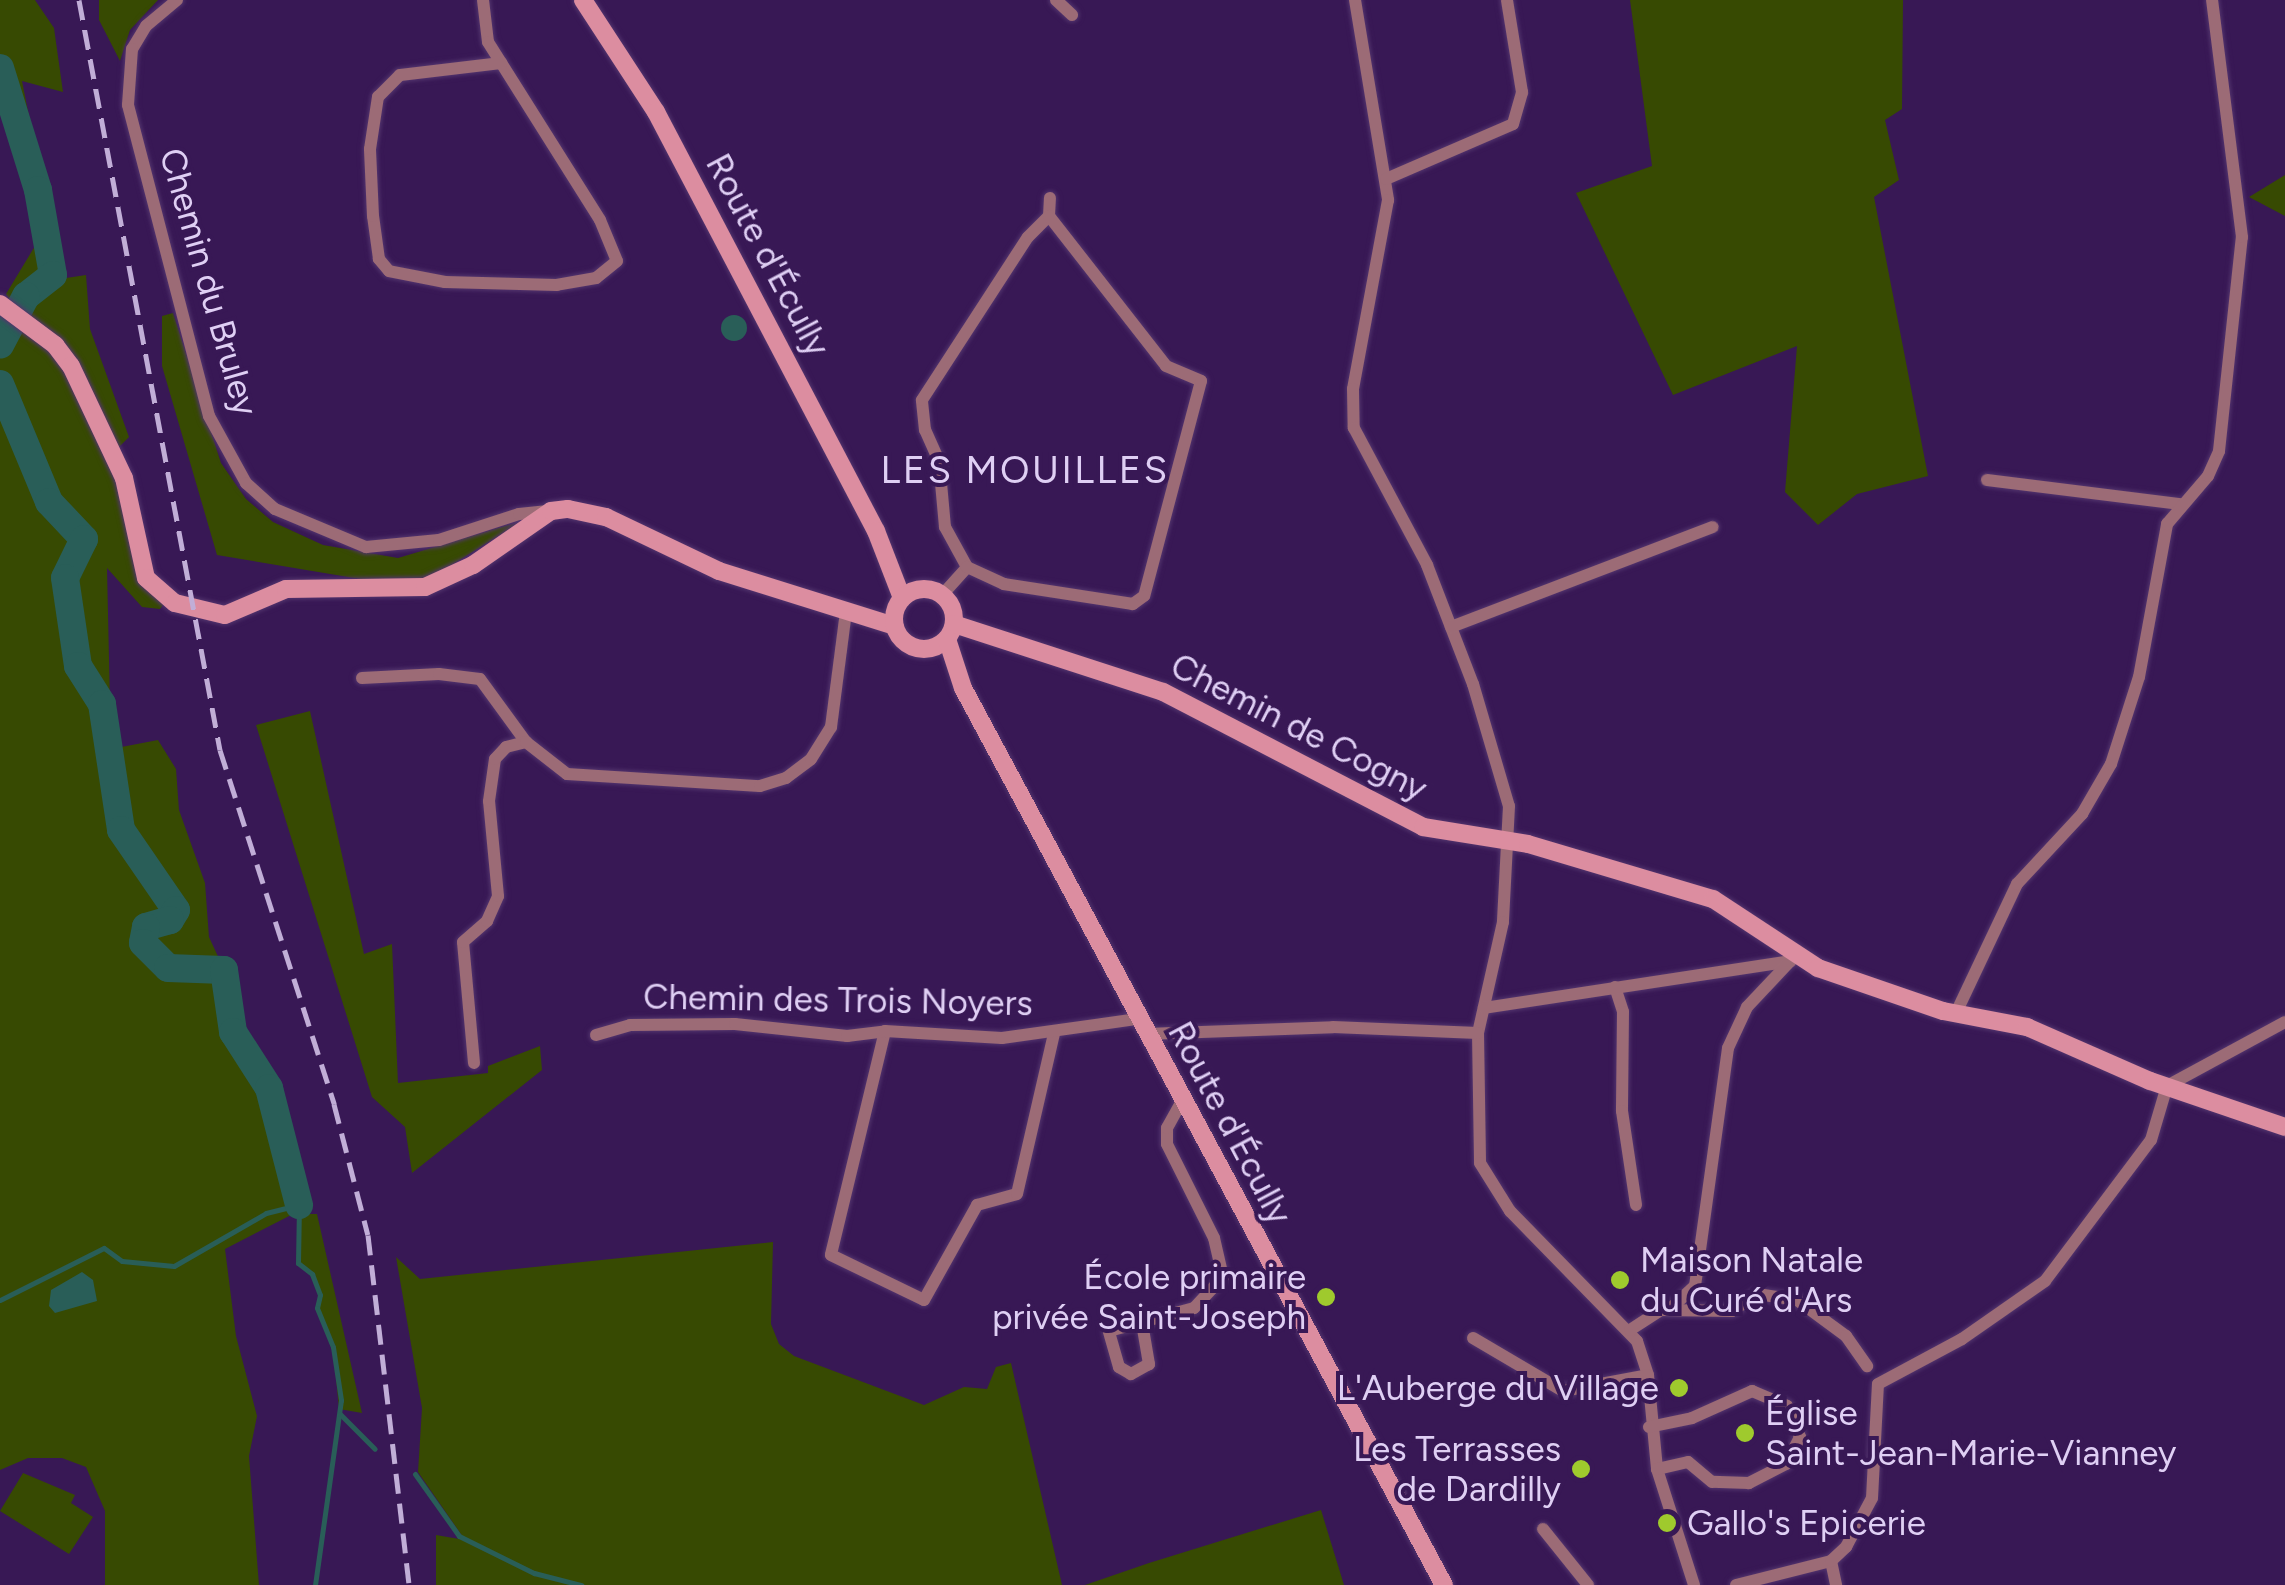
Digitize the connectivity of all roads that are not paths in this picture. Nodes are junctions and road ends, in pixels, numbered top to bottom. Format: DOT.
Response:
graph roads {
  1 [pos="177,0"];
  2 [pos="575,0"];
  3 [pos="1056,0"];
  4 [pos="1355,0"];
  5 [pos="1507,0"];
  6 [pos="2212,0"];
  7 [pos="483,1"];
  8 [pos="588,7"];
  9 [pos="1072,15"];
  10 [pos="501,63"];
  11 [pos="1386,178"];
  12 [pos="1050,198"];
  13 [pos="1049,216"];
  14 [pos="3,306"];
  15 [pos="1987,480"];
  16 [pos="2181,504"];
  17 [pos="550,511"];
  18 [pos="1712,526"];
  19 [pos="876,531"];
  20 [pos="967,567"];
  21 [pos="922,588"];
  22 [pos="943,594"];
  23 [pos="899,602"];
  24 [pos="850,613"];
  25 [pos="895,626"];
  26 [pos="1451,627"];
  27 [pos="950,632"];
  28 [pos="929,648"];
  29 [pos="362,678"];
  30 [pos="963,688"];
  31 [pos="526,742"];
  32 [pos="1508,840"];
  33 [pos="1793,957"];
  34 [pos="1615,987"];
  35 [pos="1484,1008"];
  36 [pos="1956,1014"];
  37 [pos="2285,1022"];
  38 [pos="1142,1026"];
  39 [pos="885,1030"];
  40 [pos="1478,1032"];
  41 [pos="1054,1034"];
  42 [pos="596,1035"];
  43 [pos="474,1063"];
  44 [pos="2167,1086"];
  45 [pos="1182,1102"];
  46 [pos="2285,1127"];
  47 [pos="1636,1205"];
  48 [pos="1669,1310"];
  49 [pos="1142,1323"];
  50 [pos="1630,1330"];
  51 [pos="1472,1338"];
  52 [pos="1867,1366"];
  53 [pos="1648,1375"];
  54 [pos="1649,1427"];
  55 [pos="1657,1469"];
  56 [pos="1543,1529"];
  57 [pos="1831,1560"];
  58 [pos="1438,1580"];
  59 [pos="1588,1585"];
  60 [pos="1694,1585"];
  61 [pos="1736,1585"];
  62 [pos="1836,1585"];
  1 -- 17 [label="street, Chemin du Bruley"];
  2 -- 8 [label="street, Route d'Écully"];
  3 -- 9 [label="street"];
  4 -- 11 [label="street"];
  5 -- 11 [label="street"];
  6 -- 16 [label="street"];
  7 -- 10 [label="street"];
  8 -- 19 [label="street, Route d'Écully"];
  10 -- 10 [label="street"];
  11 -- 26 [label="street"];
  12 -- 13 [label="street"];
  13 -- 20 [label="street"];
  13 -- 20 [label="street"];
  14 -- 17 [label="street"];
  15 -- 16 [label="street"];
  16 -- 36 [label="street"];
  17 -- 24 [label="street, Chemin du Bruley"];
  18 -- 26 [label="street"];
  19 -- 21 [label="street, Route d'Écully"];
  19 -- 23 [label="street, Route d'Écully"];
  20 -- 22 [label="street"];
  21 -- 22 [label="street"];
  21 -- 23 [label="street"];
  22 -- 27 [label="street"];
  23 -- 24 [label="street, Chemin du Bruley"];
  23 -- 25 [label="street"];
  24 -- 25 [label="street, Chemin du Bruley"];
  24 -- 31 [label="street"];
  25 -- 28 [label="street"];
  26 -- 32 [label="street"];
  27 -- 28 [label="street"];
  27 -- 30 [label="street, Route d'Écully"];
  27 -- 32 [label="street, Chemin de Cogny"];
  28 -- 30 [label="street, Route d'Écully"];
  29 -- 31 [label="street"];
  30 -- 38 [label="street, Route d'Écully"];
  31 -- 43 [label="street"];
  32 -- 33 [label="street, Chemin de Cogny"];
  32 -- 35 [label="street"];
  33 -- 34 [label="street"];
  33 -- 36 [label="street, Chemin de Cogny"];
  33 -- 48 [label="street"];
  34 -- 35 [label="street"];
  34 -- 47 [label="street"];
  35 -- 40 [label="street"];
  36 -- 44 [label="street, Chemin de Cogny"];
  37 -- 44 [label="street"];
  38 -- 40 [label="street, Chemin des Trois Noyers"];
  38 -- 41 [label="street, Chemin des Trois Noyers"];
  38 -- 45 [label="street, Route d'Écully"];
  39 -- 41 [label="street, Chemin des Trois Noyers"];
  39 -- 41 [label="street"];
  39 -- 42 [label="street, Chemin des Trois Noyers"];
  40 -- 50 [label="street"];
  44 -- 46 [label="street, Chemin de Cogny"];
  44 -- 57 [label="street"];
  45 -- 49 [label="street"];
  45 -- 58 [label="street, Route d'Écully"];
  48 -- 50 [label="street"];
  48 -- 52 [label="street"];
  50 -- 53 [label="street"];
  51 -- 53 [label="street"];
  53 -- 54 [label="street"];
  54 -- 55 [label="street"];
  54 -- 55 [label="street"];
  55 -- 60 [label="street"];
  56 -- 59 [label="street"];
  57 -- 61 [label="street"];
  57 -- 62 [label="street"];
}
